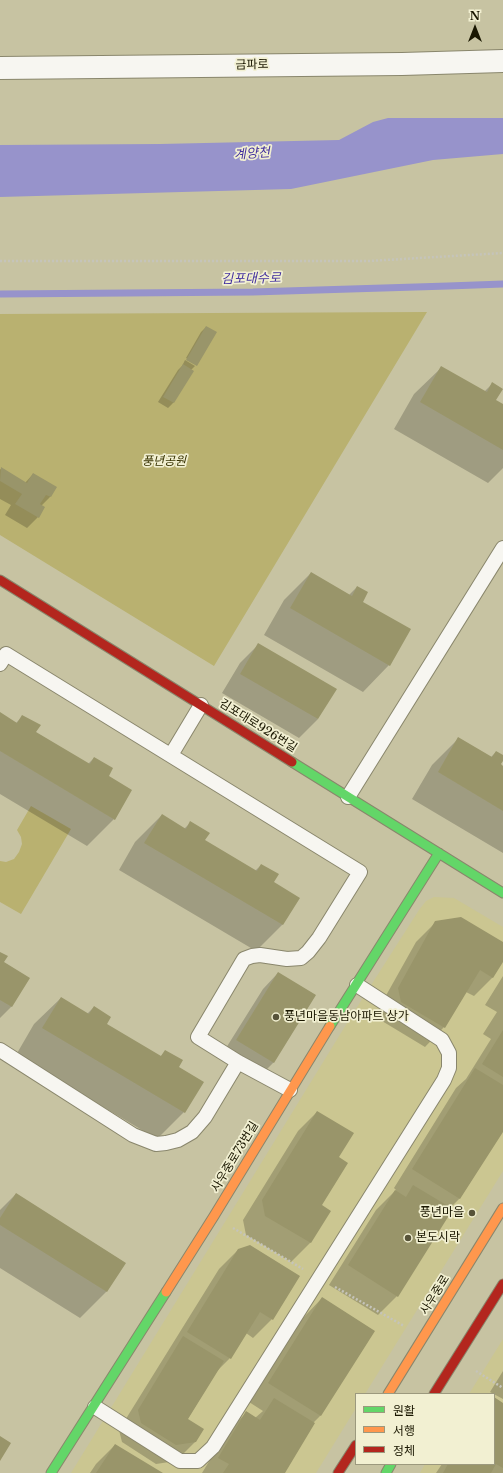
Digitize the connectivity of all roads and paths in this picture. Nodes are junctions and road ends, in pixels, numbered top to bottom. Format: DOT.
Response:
graph roads {
  1 [pos="503,61"];
  2 [pos="0,68"];
  3 [pos="503,253"];
  4 [pos="0,261"];
  5 [pos="503,548"];
  6 [pos="0,580"];
  7 [pos="0,664"];
  8 [pos="201,705"];
  9 [pos="171,755"];
  10 [pos="348,797"];
  11 [pos="439,853"];
  12 [pos="503,893"];
  13 [pos="357,985"];
  14 [pos="0,1050"];
  15 [pos="238,1062"];
  16 [pos="290,1090"];
  17 [pos="503,1208"];
  18 [pos="214,1216"];
  19 [pos="318,1278"];
  20 [pos="503,1284"];
  21 [pos="423,1337"];
  22 [pos="456,1359"];
  23 [pos="503,1388"];
  24 [pos="389,1393"];
  25 [pos="435,1393"];
  26 [pos="95,1407"];
  27 [pos="355,1446"];
  28 [pos="52,1473"];
  29 [pos="338,1473"];
  1 -- 2 [label="street, 금파로"];
  3 -- 4 [label="path"];
  5 -- 10 [label="lane"];
  6 -- 8 [label="street, 김포대로926번길"];
  7 -- 9 [label="lane"];
  8 -- 9 [label="lane"];
  8 -- 10 [label="street, 김포대로926번길"];
  9 -- 15 [label="lane"];
  10 -- 11 [label="street, 김포대로926번길"];
  11 -- 12 [label="street, 김포대로926번길"];
  11 -- 13 [label="street, 사우중로73번길"];
  13 -- 16 [label="street, 사우중로73번길"];
  13 -- 19 [label="lane"];
  14 -- 15 [label="lane"];
  15 -- 16 [label="lane"];
  16 -- 18 [label="street, 사우중로73번길"];
  17 -- 21 [label="street, 사우중로"];
  18 -- 19 [label="path"];
  18 -- 26 [label="street, 사우중로73번길"];
  19 -- 21 [label="path"];
  19 -- 26 [label="lane"];
  20 -- 22 [label="street"];
  21 -- 24 [label="street, 사우중로"];
  22 -- 23 [label="path"];
  22 -- 25 [label="street"];
  26 -- 28 [label="street, 사우중로73번길"];
  27 -- 29 [label="street"];
}
